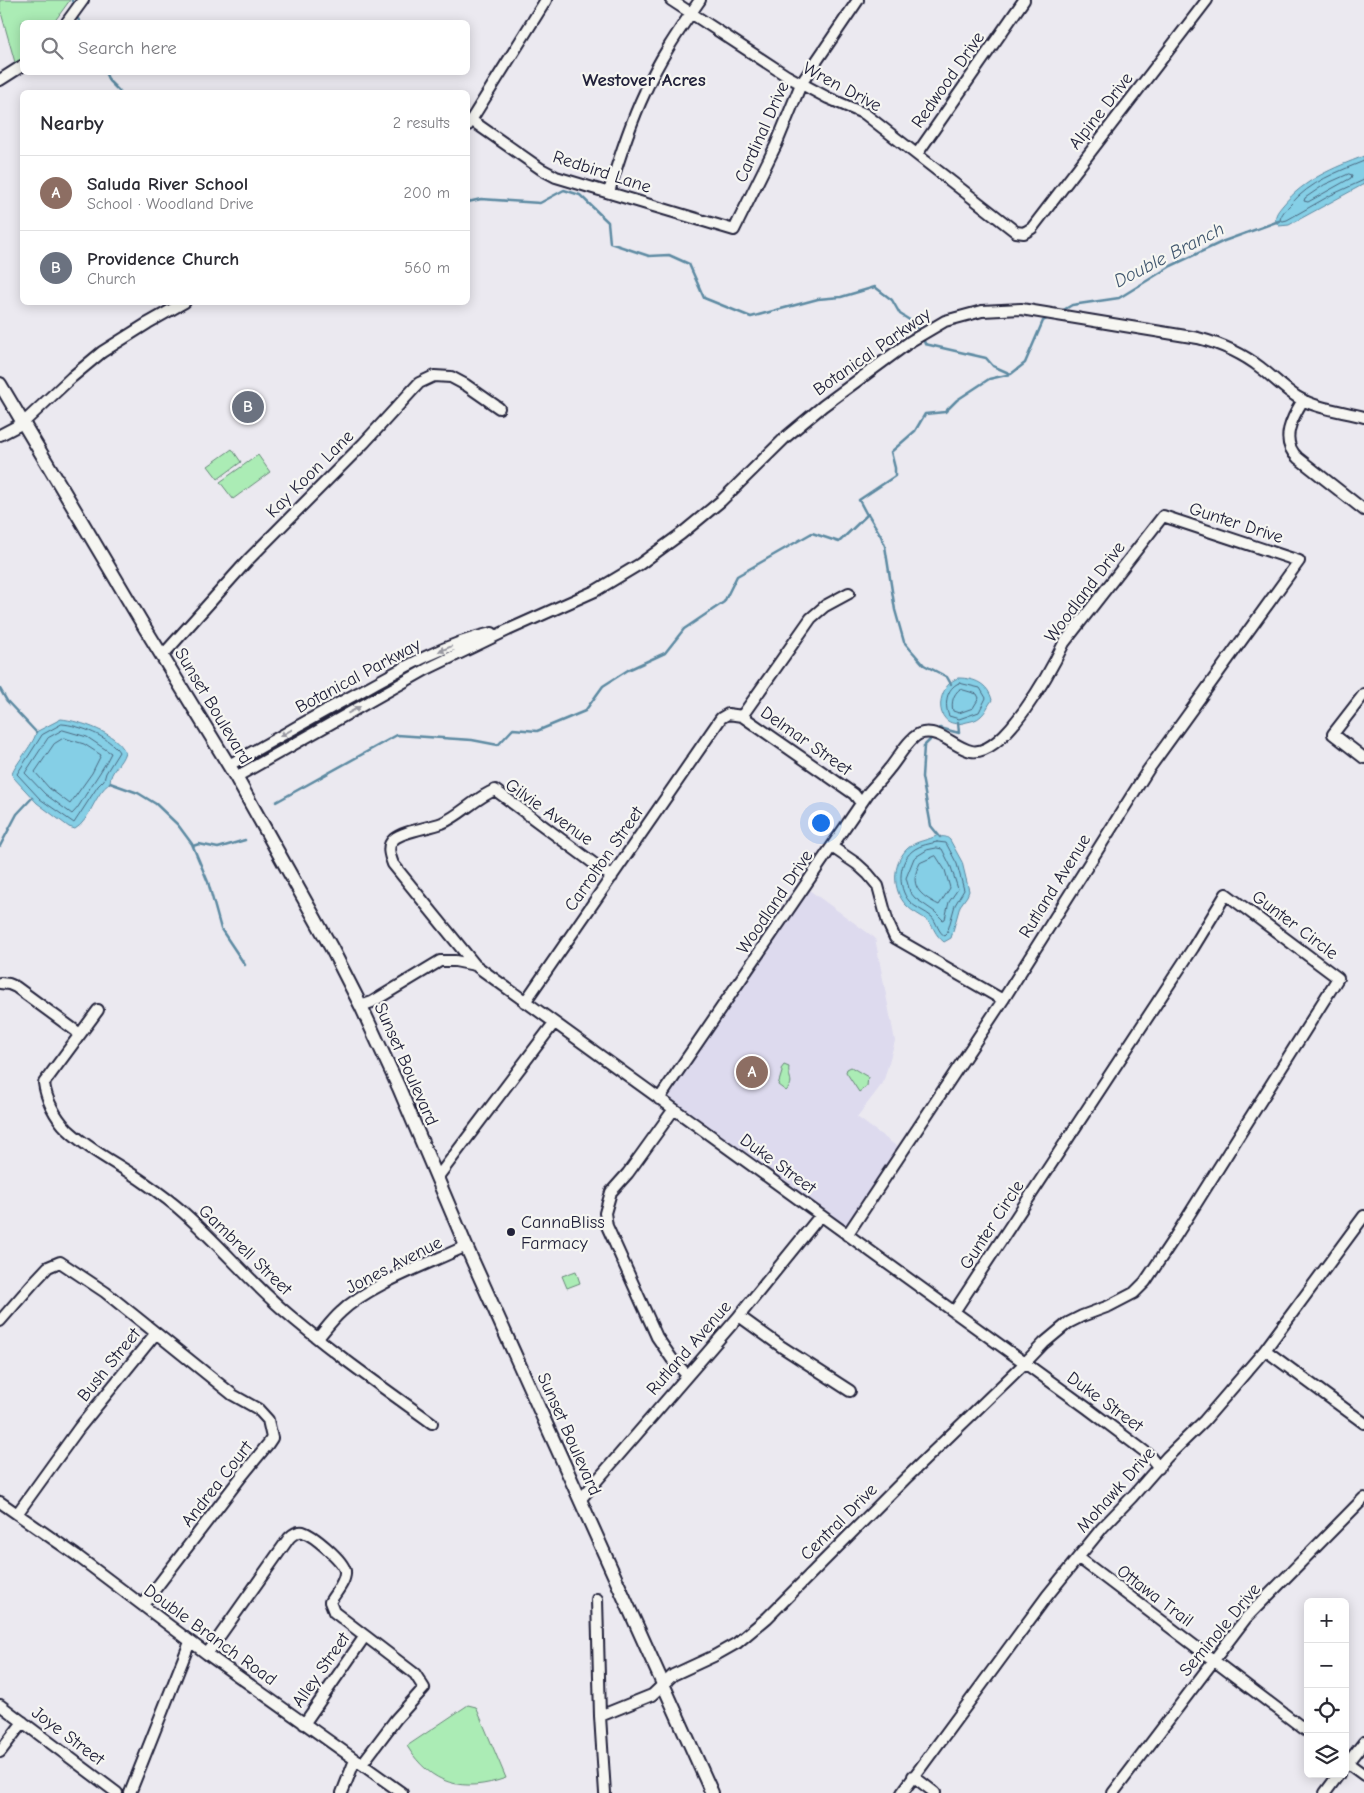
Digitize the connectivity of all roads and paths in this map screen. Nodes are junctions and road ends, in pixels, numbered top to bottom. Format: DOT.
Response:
graph roads {
  1 [pos="83,0"];
  2 [pos="546,0"];
  3 [pos="671,0"];
  4 [pos="700,0"];
  5 [pos="858,0"];
  6 [pos="1024,0"];
  7 [pos="1207,0"];
  8 [pos="690,14"];
  9 [pos="68,20"];
  10 [pos="20,67"];
  11 [pos="0,80"];
  12 [pos="801,84"];
  13 [pos="470,121"];
  14 [pos="470,124"];
  15 [pos="917,154"];
  16 [pos="609,192"];
  17 [pos="734,230"];
  18 [pos="1016,232"];
  19 [pos="180,305"];
  20 [pos="0,384"];
  21 [pos="1303,400"];
  22 [pos="499,408"];
  23 [pos="1364,418"];
  24 [pos="23,423"];
  25 [pos="0,435"];
  26 [pos="1364,510"];
  27 [pos="1163,516"];
  28 [pos="1299,561"];
  29 [pos="849,593"];
  30 [pos="508,630"];
  31 [pos="162,656"];
  32 [pos="1364,694"];
  33 [pos="742,716"];
  34 [pos="709,735"];
  35 [pos="1364,758"];
  36 [pos="229,765"];
  37 [pos="236,777"];
  38 [pos="861,802"];
  39 [pos="832,847"];
  40 [pos="612,877"];
  41 [pos="475,965"];
  42 [pos="0,983"];
  43 [pos="1003,1000"];
  44 [pos="525,1002"];
  45 [pos="362,1006"];
  46 [pos="98,1010"];
  47 [pos="554,1023"];
  48 [pos="80,1034"];
  49 [pos="659,1099"];
  50 [pos="674,1109"];
  51 [pos="437,1178"];
  52 [pos="820,1216"];
  53 [pos="1364,1216"];
  54 [pos="847,1235"];
  55 [pos="466,1246"];
  56 [pos="954,1312"];
  57 [pos="739,1316"];
  58 [pos="0,1322"];
  59 [pos="156,1333"];
  60 [pos="318,1338"];
  61 [pos="1265,1350"];
  62 [pos="1024,1364"];
  63 [pos="687,1375"];
  64 [pos="850,1391"];
  65 [pos="432,1423"];
  66 [pos="1364,1423"];
  67 [pos="1159,1468"];
  68 [pos="1364,1498"];
  69 [pos="580,1500"];
  70 [pos="0,1502"];
  71 [pos="17,1514"];
  72 [pos="1079,1558"];
  73 [pos="597,1599"];
  74 [pos="143,1606"];
  75 [pos="365,1636"];
  76 [pos="190,1642"];
  77 [pos="207,1654"];
  78 [pos="1213,1660"];
  79 [pos="663,1683"];
  80 [pos="0,1705"];
  81 [pos="600,1716"];
  82 [pos="23,1722"];
  83 [pos="304,1724"];
  84 [pos="1304,1729"];
  85 [pos="1364,1742"];
  86 [pos="0,1752"];
  87 [pos="1349,1760"];
  88 [pos="358,1762"];
  89 [pos="1349,1765"];
  90 [pos="1364,1775"];
  91 [pos="913,1776"];
  92 [pos="1336,1778"];
  93 [pos="117,1793"];
  94 [pos="130,1793"];
  95 [pos="342,1793"];
  96 [pos="402,1793"];
  97 [pos="605,1793"];
  98 [pos="712,1793"];
  99 [pos="902,1793"];
  100 [pos="935,1793"];
  101 [pos="1113,1793"];
  102 [pos="1325,1793"];
  1 -- 9 [label="street"];
  2 -- 13 [label="street"];
  3 -- 8 [label="street, Wren Drive"];
  4 -- 8 [label="street"];
  5 -- 12 [label="street, Cardinal Drive"];
  6 -- 15 [label="street, Redwood Drive"];
  7 -- 18 [label="street, Alpine Drive"];
  8 -- 12 [label="street, Wren Drive"];
  8 -- 16 [label="street"];
  10 -- 11 [label="street"];
  12 -- 15 [label="street, Wren Drive"];
  12 -- 17 [label="street, Cardinal Drive"];
  14 -- 16 [label="street, Redbird Lane"];
  15 -- 18 [label="street, Wren Drive"];
  16 -- 17 [label="street, Redbird Lane"];
  19 -- 24 [label="street"];
  20 -- 24 [label="main road, Sunset Boulevard"];
  21 -- 23 [label="street, Botanical Parkway"];
  21 -- 26 [label="street"];
  21 -- 30 [label="street, Botanical Parkway"];
  22 -- 31 [label="street, Kay Koon Lane"];
  24 -- 25 [label="street"];
  24 -- 31 [label="main road, Sunset Boulevard"];
  27 -- 28 [label="street, Gunter Drive"];
  27 -- 38 [label="street, Woodland Drive"];
  28 -- 43 [label="street, Rutland Avenue"];
  29 -- 33 [label="street"];
  30 -- 36 [label="street, Botanical Parkway, one-way"];
  37 -- 30 [label="street, Botanical Parkway, one-way"];
  31 -- 36 [label="main road, Sunset Boulevard"];
  32 -- 35 [label="street"];
  33 -- 34 [label="street, Delmar Street"];
  33 -- 38 [label="street, Delmar Street"];
  34 -- 40 [label="street, Carrolton Street"];
  36 -- 37 [label="main road, Sunset Boulevard"];
  37 -- 45 [label="main road, Sunset Boulevard"];
  38 -- 39 [label="street, Woodland Drive"];
  39 -- 43 [label="street"];
  39 -- 49 [label="street, Woodland Drive"];
  40 -- 41 [label="street, Gilvie Avenue"];
  40 -- 44 [label="street, Carrolton Street"];
  41 -- 44 [label="street, Duke Street"];
  41 -- 45 [label="street, Duke Street"];
  42 -- 48 [label="street"];
  43 -- 54 [label="street, Rutland Avenue"];
  44 -- 47 [label="street, Duke Street"];
  45 -- 51 [label="main road, Sunset Boulevard"];
  46 -- 48 [label="street"];
  47 -- 49 [label="street, Duke Street"];
  47 -- 51 [label="street"];
  48 -- 60 [label="street, Gambrell Street"];
  49 -- 50 [label="street, Duke Street"];
  50 -- 52 [label="street, Duke Street"];
  50 -- 63 [label="street"];
  51 -- 55 [label="main road, Sunset Boulevard"];
  52 -- 54 [label="street, Duke Street"];
  52 -- 57 [label="street, Rutland Avenue"];
  53 -- 61 [label="street, Mohawk Drive"];
  54 -- 56 [label="street, Duke Street"];
  55 -- 60 [label="street, Jones Avenue"];
  55 -- 69 [label="main road, Sunset Boulevard"];
  56 -- 62 [label="street, Duke Street"];
  56 -- 62 [label="street, Gunter Circle"];
  57 -- 63 [label="street, Rutland Avenue"];
  57 -- 64 [label="street"];
  58 -- 59 [label="street, Bush Street"];
  59 -- 71 [label="street, Bush Street"];
  59 -- 74 [label="street, Andrea Court"];
  60 -- 65 [label="street, Gambrell Street"];
  61 -- 66 [label="street"];
  61 -- 67 [label="street, Mohawk Drive"];
  62 -- 67 [label="street, Duke Street"];
  62 -- 79 [label="street, Central Drive"];
  63 -- 69 [label="street, Rutland Avenue"];
  67 -- 72 [label="street, Mohawk Drive"];
  68 -- 78 [label="street, Seminole Drive"];
  69 -- 79 [label="main road, Sunset Boulevard"];
  70 -- 71 [label="street, Double Branch Road"];
  71 -- 74 [label="street, Double Branch Road"];
  72 -- 78 [label="street, Ottawa Trail"];
  72 -- 91 [label="street, Mohawk Drive"];
  73 -- 81 [label="street"];
  74 -- 76 [label="street, Double Branch Road"];
  75 -- 77 [label="street"];
  75 -- 83 [label="street, Alley Street"];
  75 -- 88 [label="street"];
  76 -- 77 [label="street, Double Branch Road"];
  76 -- 94 [label="street"];
  77 -- 83 [label="street, Double Branch Road"];
  78 -- 84 [label="street, Ottawa Trail"];
  78 -- 101 [label="street, Seminole Drive"];
  79 -- 81 [label="street, Central Drive"];
  79 -- 98 [label="main road, Sunset Boulevard"];
  80 -- 82 [label="street, Joye Street"];
  81 -- 97 [label="street"];
  82 -- 86 [label="street"];
  82 -- 93 [label="street, Joye Street"];
  83 -- 88 [label="street, Double Branch Road"];
  85 -- 87 [label="street"];
  88 -- 95 [label="street"];
  88 -- 96 [label="street, Double Branch Road"];
  89 -- 90 [label="street"];
  91 -- 99 [label="street, Mohawk Drive"];
  91 -- 100 [label="street"];
  92 -- 102 [label="street"];
}
